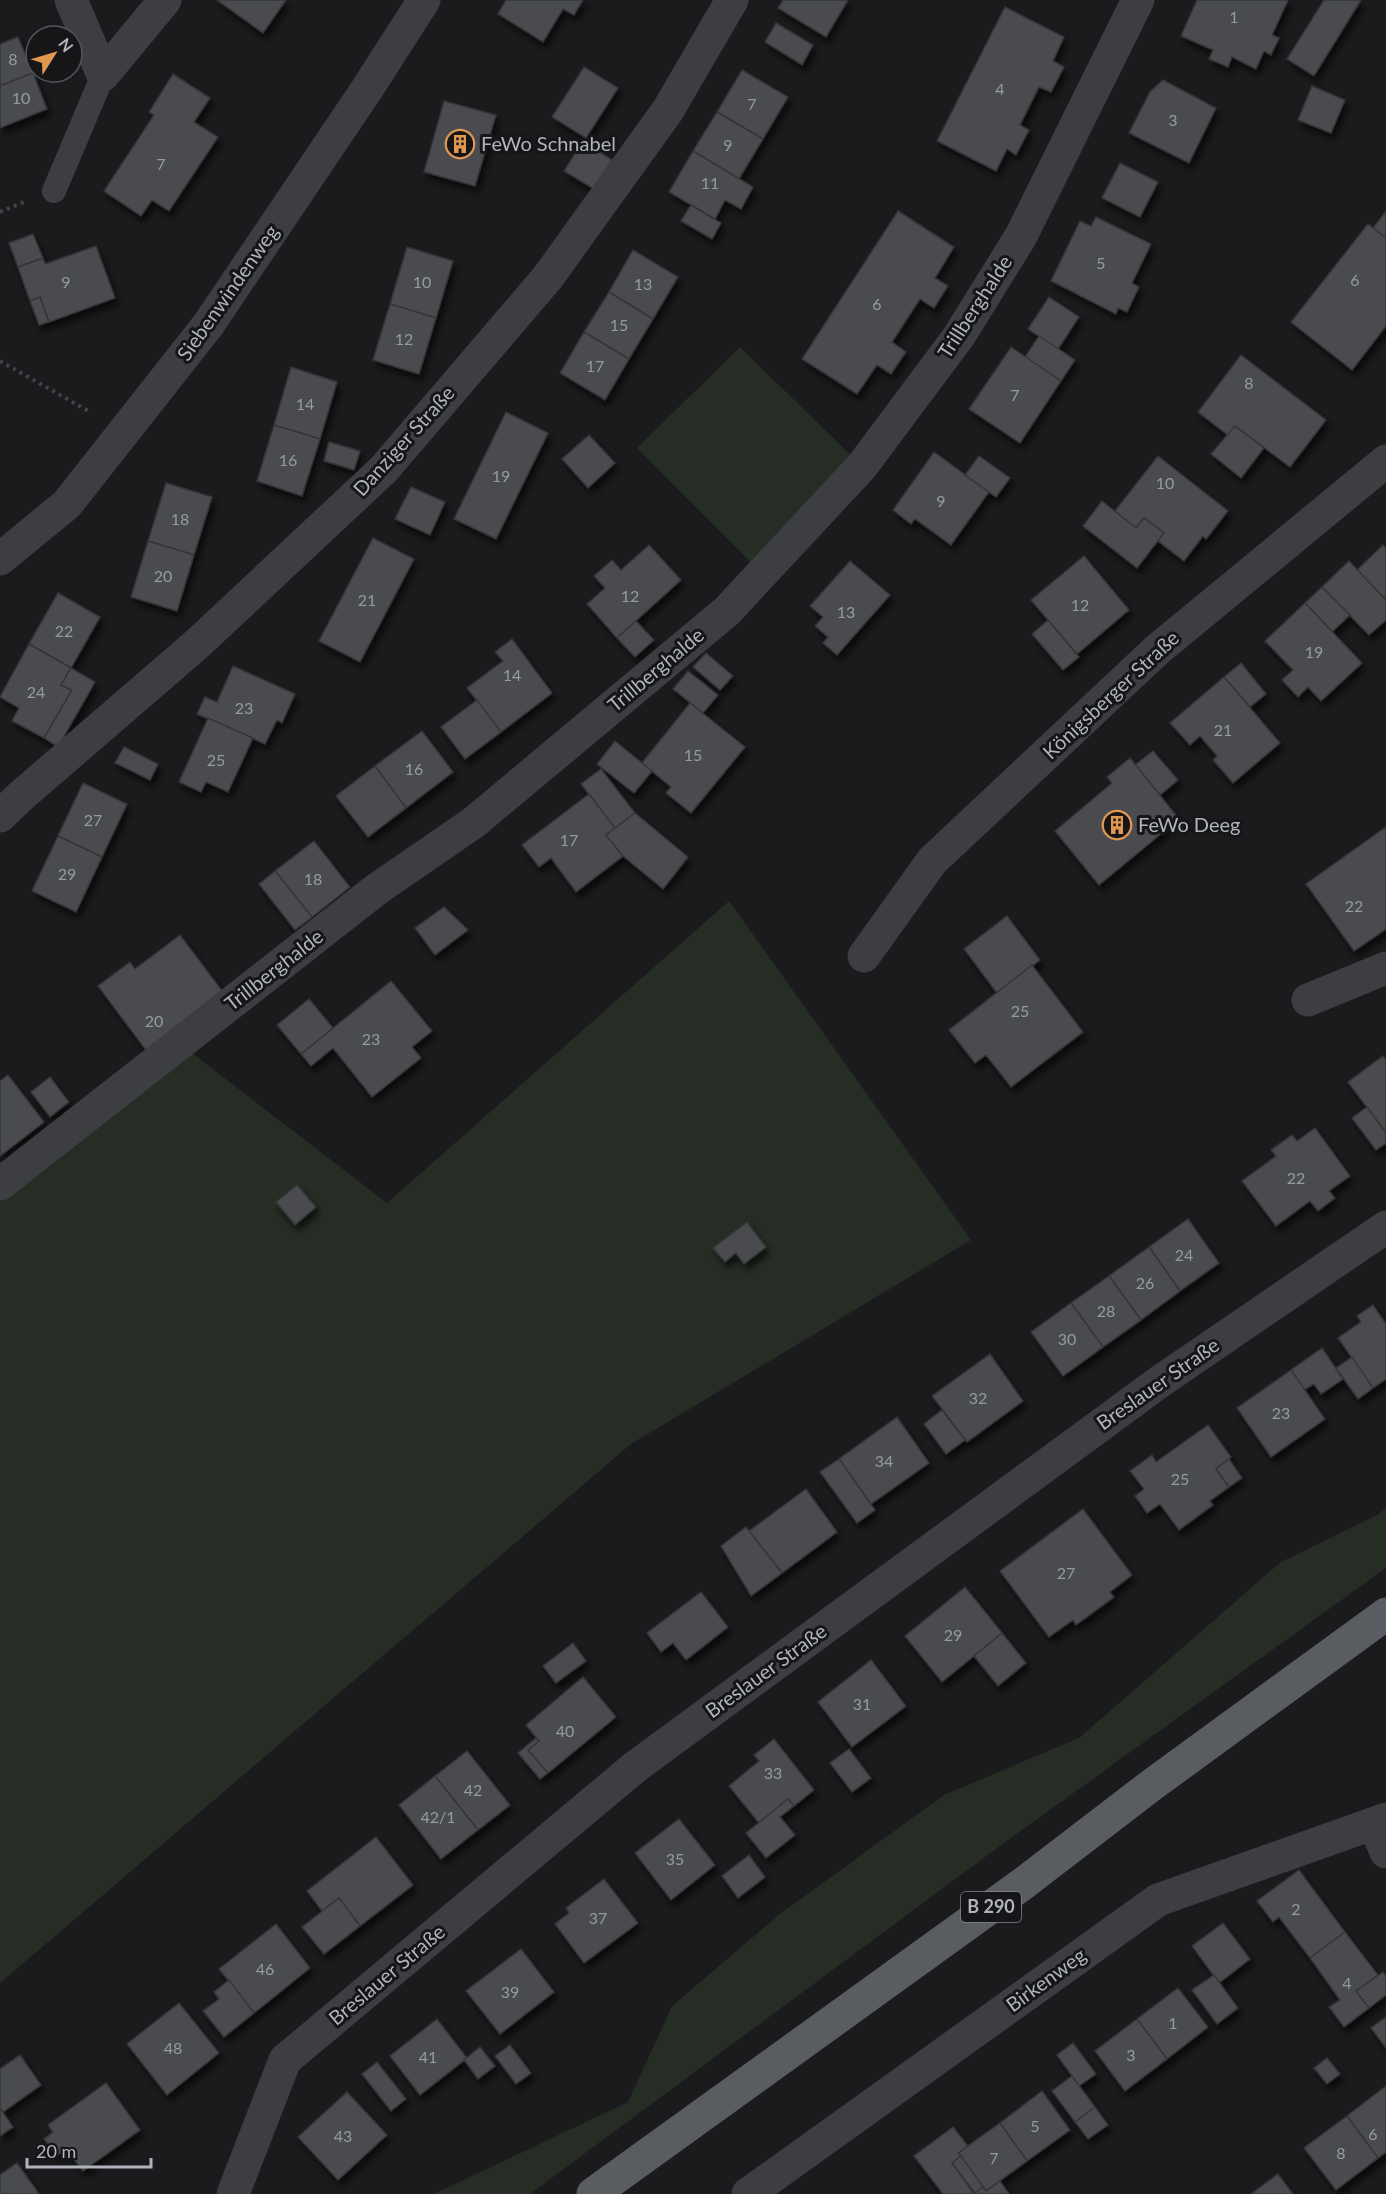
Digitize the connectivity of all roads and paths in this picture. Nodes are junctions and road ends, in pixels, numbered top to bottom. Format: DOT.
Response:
graph roads {
  1 [pos="71,0"];
  2 [pos="165,0"];
  3 [pos="424,0"];
  4 [pos="732,0"];
  5 [pos="1138,0"];
  6 [pos="104,75"];
  7 [pos="54,191"];
  8 [pos="0,361"];
  9 [pos="124,432"];
  10 [pos="1386,461"];
  11 [pos="0,559"];
  12 [pos="0,816"];
  13 [pos="864,956"];
  14 [pos="1386,968"];
  15 [pos="1308,1000"];
  16 [pos="0,1184"];
  17 [pos="1386,1227"];
  18 [pos="1386,1614"];
  19 [pos="1382,1832"];
  20 [pos="233,2194"];
  21 [pos="593,2194"];
  22 [pos="748,2194"];
  1 -- 6 [label="street"];
  2 -- 6 [label="street"];
  3 -- 9 [label="street, Siebenwindenweg"];
  4 -- 12 [label="street, Danziger Straße"];
  5 -- 16 [label="street, Trillberghalde"];
  6 -- 7 [label="lane"];
  8 -- 9 [label="path"];
  9 -- 11 [label="street, Siebenwindenweg"];
  10 -- 13 [label="street, Königsberger Straße"];
  14 -- 15 [label="street"];
  17 -- 20 [label="street, Breslauer Straße"];
  18 -- 21 [label="main road, B 290"];
  19 -- 22 [label="street, Birkenweg"];
}
